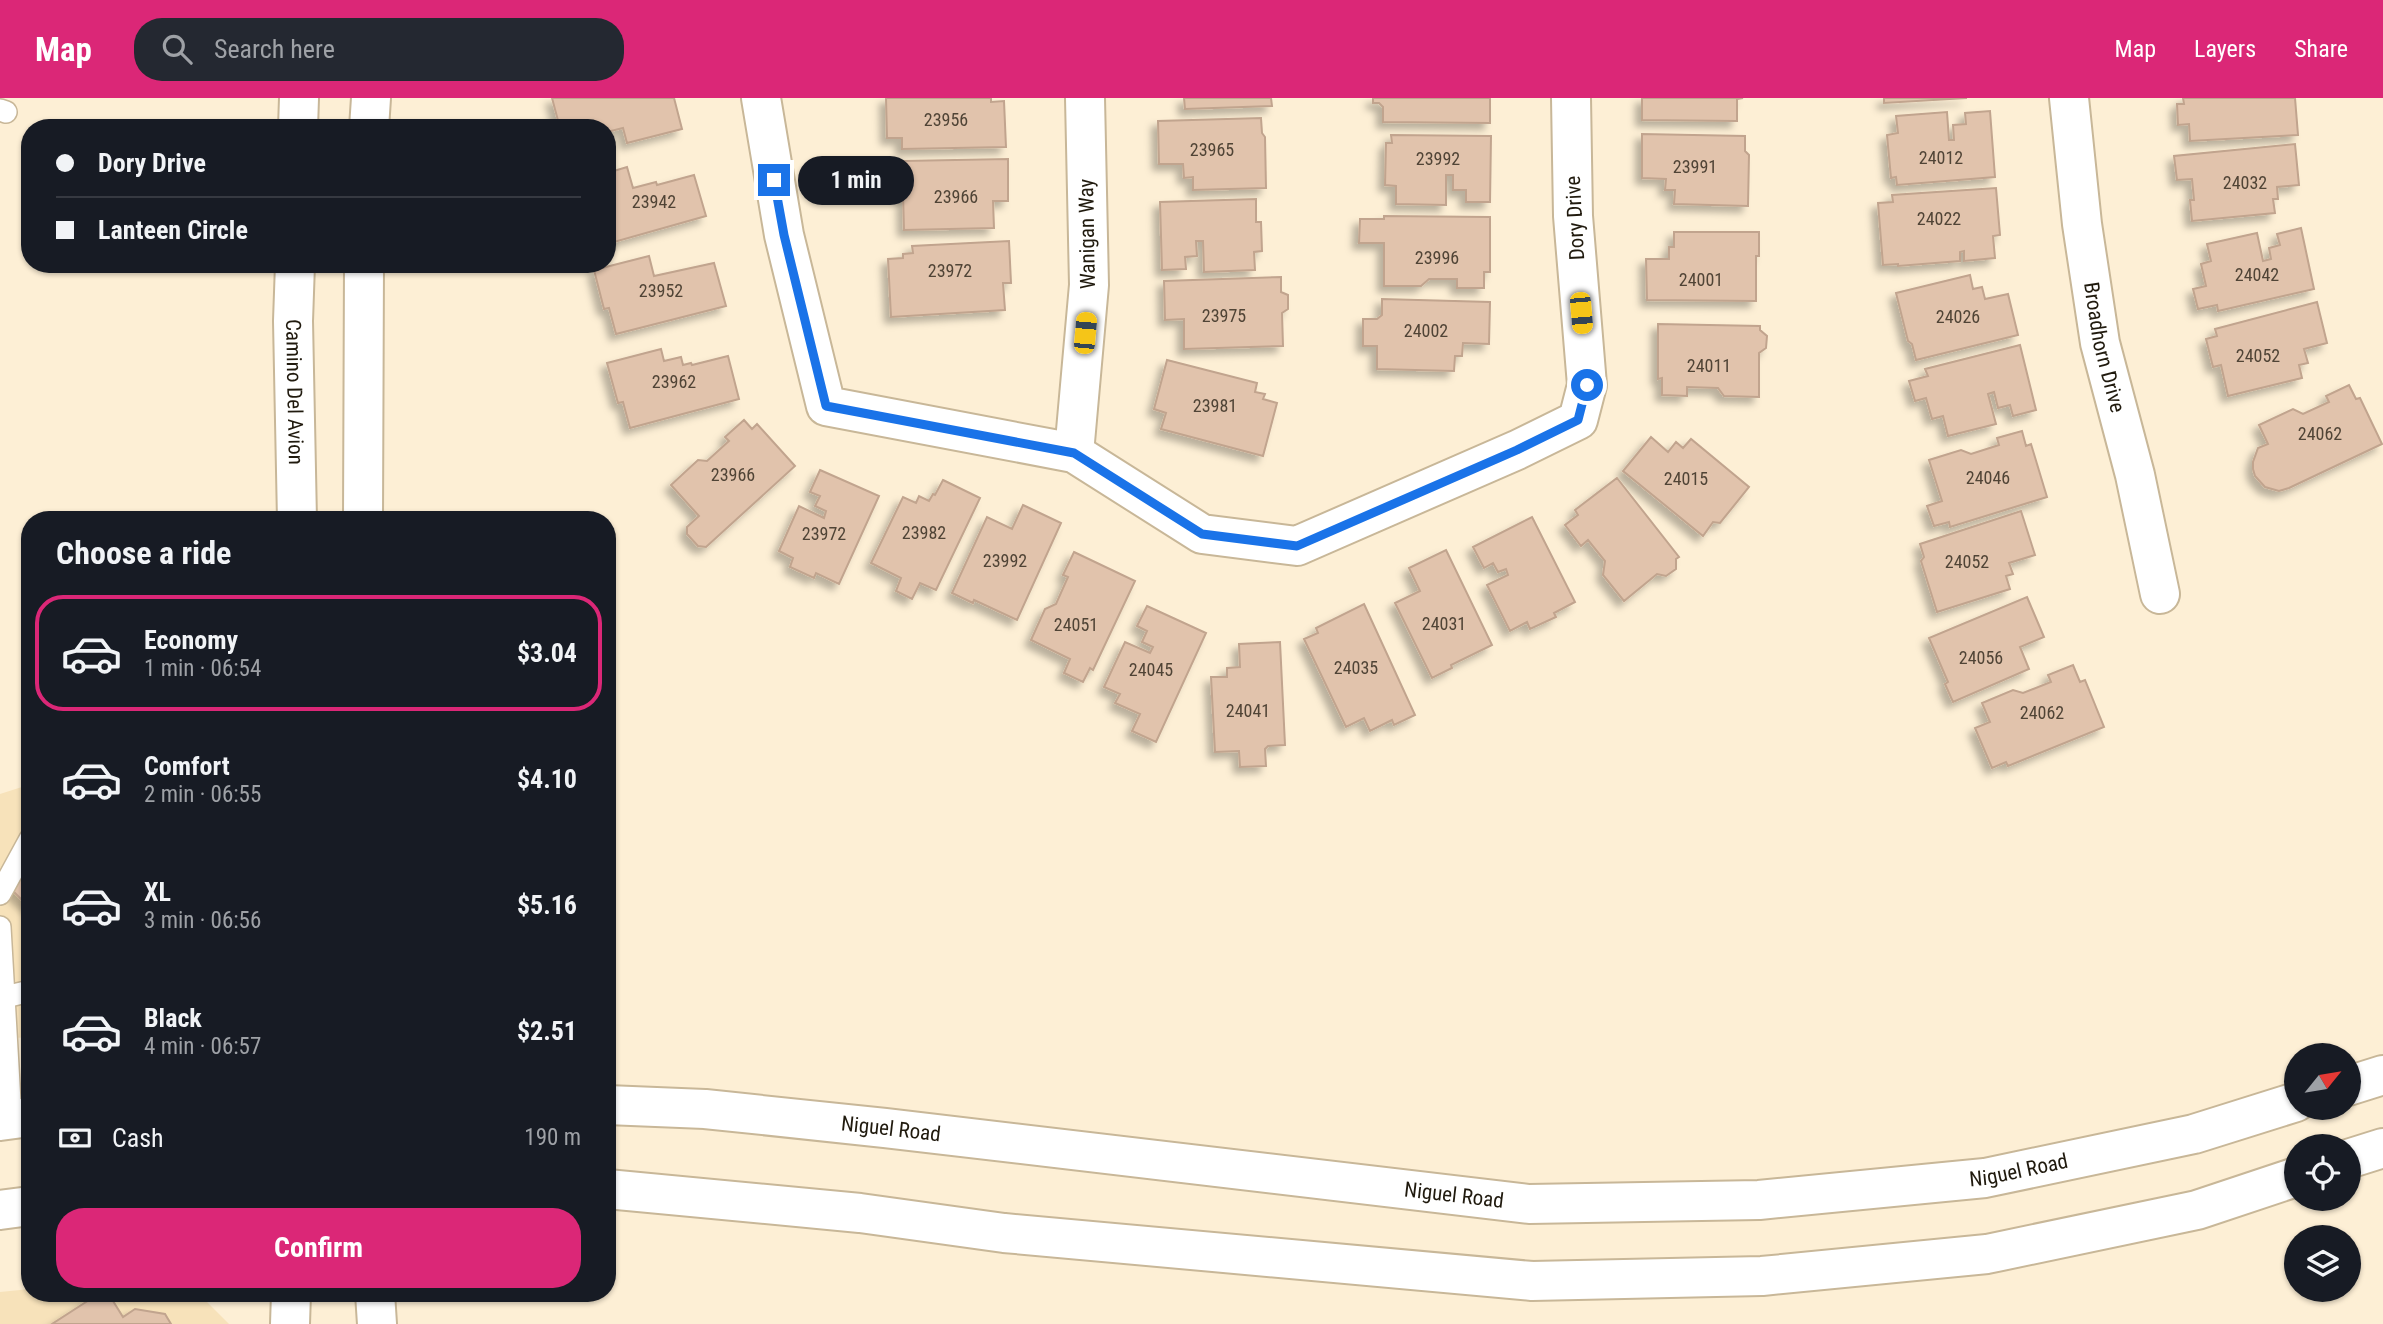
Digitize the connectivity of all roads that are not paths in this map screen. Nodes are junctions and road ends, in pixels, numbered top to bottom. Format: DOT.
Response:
graph roads {
  1 [pos="299,98"];
  2 [pos="371,98"];
  3 [pos="761,98"];
  4 [pos="1085,98"];
  5 [pos="1571,98"];
  6 [pos="2069,98"];
  7 [pos="298,119"];
  8 [pos="370,119"];
  9 [pos="295,273"];
  10 [pos="364,273"];
  11 [pos="1074,453"];
  12 [pos="298,511"];
  13 [pos="363,511"];
  14 [pos="2160,594"];
  15 [pos="21,856"];
  16 [pos="0,894"];
  17 [pos="0,928"];
  18 [pos="21,993"];
  19 [pos="5,997"];
  20 [pos="2383,1075"];
  21 [pos="2361,1082"];
  22 [pos="616,1105"];
  23 [pos="2284,1106"];
  24 [pos="14,1119"];
  25 [pos="2383,1148"];
  26 [pos="2361,1155"];
  27 [pos="2284,1181"];
  28 [pos="616,1190"];
  29 [pos="21,1207"];
  30 [pos="0,1210"];
  31 [pos="290,1302"];
  32 [pos="376,1302"];
  33 [pos="289,1324"];
  34 [pos="377,1324"];
  1 -- 7 [label="main road"];
  2 -- 8 [label="main road"];
  3 -- 11 [label="main road"];
  4 -- 11 [label="main road, Wanigan Way"];
  5 -- 11 [label="main road, Dory Drive"];
  6 -- 14 [label="main road, Broadhorn Drive"];
  9 -- 12 [label="main road, Camino Del Avion"];
  10 -- 13 [label="main road"];
  15 -- 16 [label="lane"];
  17 -- 19 [label="lane"];
  18 -- 19 [label="lane"];
  19 -- 24 [label="lane"];
  20 -- 21 [label="main road"];
  22 -- 23 [label="main road, Niguel Road"];
  25 -- 26 [label="main road"];
  27 -- 28 [label="main road"];
  29 -- 30 [label="main road"];
  31 -- 33 [label="main road"];
  32 -- 34 [label="main road"];
}
